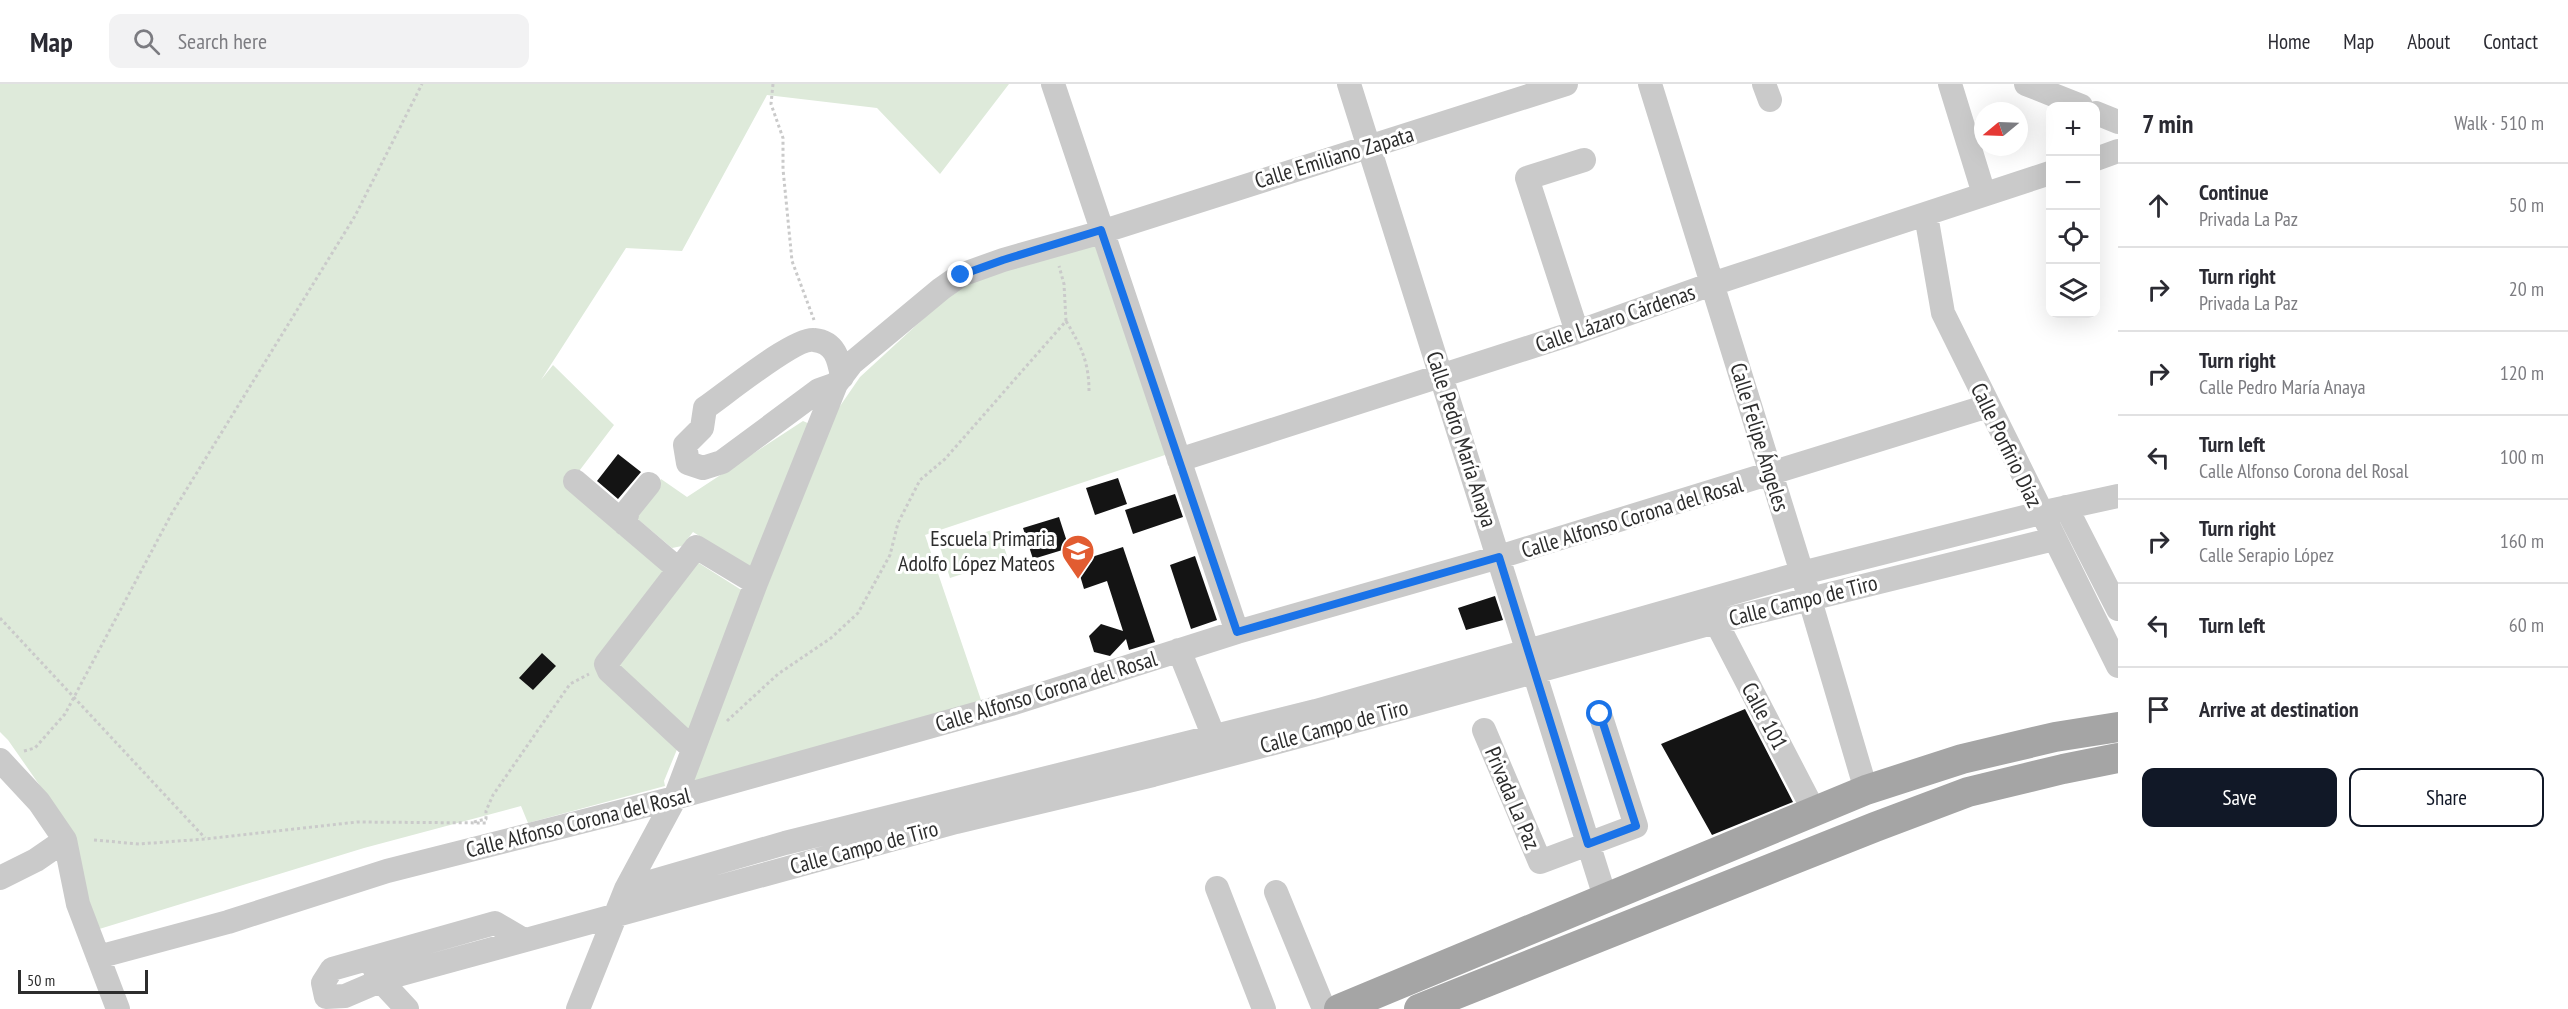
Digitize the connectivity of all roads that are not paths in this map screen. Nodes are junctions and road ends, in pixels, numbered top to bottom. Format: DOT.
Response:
graph roads {
  1 [pos="1053,84"];
  2 [pos="1349,84"];
  3 [pos="1566,84"];
  4 [pos="1650,84"];
  5 [pos="1950,84"];
  6 [pos="2026,84"];
  7 [pos="2070,102"];
  8 [pos="2100,115"];
  9 [pos="2118,122"];
  10 [pos="1368,146"];
  11 [pos="2118,152"];
  12 [pos="2100,158"];
  13 [pos="1584,160"];
  14 [pos="2046,174"];
  15 [pos="1984,194"];
  16 [pos="1926,215"];
  17 [pos="1101,230"];
  18 [pos="1712,284"];
  19 [pos="1577,332"];
  20 [pos="1441,374"];
  21 [pos="839,380"];
  22 [pos="1988,406"];
  23 [pos="1179,460"];
  24 [pos="1772,475"];
  25 [pos="575,481"];
  26 [pos="649,484"];
  27 [pos="2118,496"];
  28 [pos="2066,507"];
  29 [pos="2040,513"];
  30 [pos="625,524"];
  31 [pos="2054,539"];
  32 [pos="1499,557"];
  33 [pos="678,569"];
  34 [pos="1802,573"];
  35 [pos="756,583"];
  36 [pos="1809,597"];
  37 [pos="2118,609"];
  38 [pos="1716,622"];
  39 [pos="1237,632"];
  40 [pos="1179,650"];
  41 [pos="1530,661"];
  42 [pos="2118,666"];
  43 [pos="1600,714"];
  44 [pos="2118,727"];
  45 [pos="1484,730"];
  46 [pos="1214,737"];
  47 [pos="695,741"];
  48 [pos="2118,758"];
  49 [pos="0,760"];
  50 [pos="1151,764"];
  51 [pos="1866,790"];
  52 [pos="675,798"];
  53 [pos="1814,811"];
  54 [pos="953,812"];
  55 [pos="65,840"];
  56 [pos="785,843"];
  57 [pos="1588,844"];
  58 [pos="790,867"];
  59 [pos="0,878"];
  60 [pos="1217,888"];
  61 [pos="626,889"];
  62 [pos="1276,892"];
  63 [pos="1605,897"];
  64 [pos="615,916"];
  65 [pos="524,940"];
  66 [pos="98,957"];
  67 [pos="368,958"];
  68 [pos="380,980"];
  69 [pos="118,1009"];
  70 [pos="407,1009"];
  71 [pos="578,1009"];
  72 [pos="1264,1009"];
  73 [pos="1324,1009"];
  74 [pos="1340,1009"];
  75 [pos="1419,1009"];
  1 -- 17 [label="street"];
  2 -- 10 [label="street, Calle Pedro María Anaya"];
  3 -- 10 [label="street, Calle Emiliano Zapata"];
  4 -- 18 [label="street, Calle Felipe Ángeles"];
  5 -- 15 [label="street"];
  6 -- 7 [label="street"];
  8 -- 9 [label="street"];
  10 -- 17 [label="street, Calle Emiliano Zapata"];
  10 -- 20 [label="street, Calle Pedro María Anaya"];
  11 -- 12 [label="street"];
  13 -- 19 [label="street"];
  14 -- 15 [label="street, Calle Lázaro Cárdenas"];
  15 -- 16 [label="street, Calle Lázaro Cárdenas"];
  16 -- 18 [label="street, Calle Lázaro Cárdenas"];
  16 -- 22 [label="street, Calle Porfirio Díaz"];
  17 -- 21 [label="street, Calle Emiliano Zapata"];
  17 -- 23 [label="street"];
  18 -- 19 [label="street, Calle Lázaro Cárdenas"];
  18 -- 24 [label="street, Calle Felipe Ángeles"];
  19 -- 20 [label="street, Calle Lázaro Cárdenas"];
  20 -- 23 [label="street, Calle Lázaro Cárdenas"];
  20 -- 32 [label="street, Calle Pedro María Anaya"];
  21 -- 21 [label="street"];
  21 -- 35 [label="street"];
  22 -- 24 [label="street, Calle Alfonso Corona del Rosal"];
  22 -- 29 [label="street, Calle Porfirio Díaz"];
  23 -- 39 [label="street"];
  24 -- 32 [label="street, Calle Alfonso Corona del Rosal"];
  24 -- 34 [label="street, Calle Felipe Ángeles"];
  25 -- 30 [label="street"];
  26 -- 30 [label="street"];
  27 -- 28 [label="street, Calle Campo de Tiro"];
  28 -- 29 [label="street, Calle Campo de Tiro"];
  28 -- 37 [label="street, Calle Porfirio Díaz"];
  29 -- 31 [label="street, Calle Porfirio Díaz"];
  29 -- 34 [label="street, Calle Campo de Tiro"];
  30 -- 33 [label="street"];
  31 -- 36 [label="street, Calle Campo de Tiro"];
  31 -- 42 [label="street, Calle Porfirio Díaz"];
  32 -- 39 [label="street, Calle Alfonso Corona del Rosal"];
  32 -- 41 [label="street, Calle Pedro María Anaya"];
  33 -- 35 [label="street"];
  33 -- 47 [label="street"];
  34 -- 36 [label="street, Calle Felipe Ángeles"];
  34 -- 41 [label="street, Calle Campo de Tiro"];
  35 -- 47 [label="street"];
  36 -- 38 [label="street, Calle Campo de Tiro"];
  36 -- 51 [label="street, Calle Felipe Ángeles"];
  38 -- 41 [label="street, Calle Campo de Tiro"];
  38 -- 53 [label="street, Calle 101"];
  39 -- 40 [label="street, Calle Alfonso Corona del Rosal"];
  40 -- 46 [label="street"];
  40 -- 52 [label="street, Calle Alfonso Corona del Rosal"];
  41 -- 46 [label="street, Calle Campo de Tiro"];
  41 -- 50 [label="street, Calle Campo de Tiro"];
  41 -- 57 [label="street, Calle Pedro María Anaya"];
  43 -- 57 [label="street, Privada La Paz"];
  44 -- 51 [label="main road"];
  45 -- 57 [label="street, Privada La Paz"];
  46 -- 50 [label="street, Calle Campo de Tiro"];
  47 -- 52 [label="street"];
  48 -- 75 [label="main road"];
  49 -- 55 [label="street"];
  50 -- 54 [label="street, Calle Campo de Tiro"];
  51 -- 53 [label="main road"];
  52 -- 61 [label="street"];
  52 -- 66 [label="street, Calle Alfonso Corona del Rosal"];
  53 -- 63 [label="main road"];
  54 -- 56 [label="street, Calle Campo de Tiro"];
  54 -- 58 [label="street, Calle Campo de Tiro"];
  55 -- 59 [label="street"];
  55 -- 66 [label="street"];
  56 -- 58 [label="street"];
  56 -- 61 [label="street, Calle Campo de Tiro"];
  57 -- 63 [label="street, Calle Pedro María Anaya"];
  58 -- 64 [label="street, Calle Campo de Tiro"];
  60 -- 72 [label="street"];
  61 -- 64 [label="street"];
  62 -- 73 [label="street"];
  63 -- 74 [label="main road"];
  64 -- 65 [label="street, Calle Campo de Tiro"];
  64 -- 71 [label="street"];
  65 -- 67 [label="street"];
  65 -- 68 [label="street, Calle Campo de Tiro"];
  66 -- 69 [label="street"];
  67 -- 68 [label="street"];
  67 -- 68 [label="street, Calle Campo de Tiro"];
  68 -- 70 [label="street"];
}
